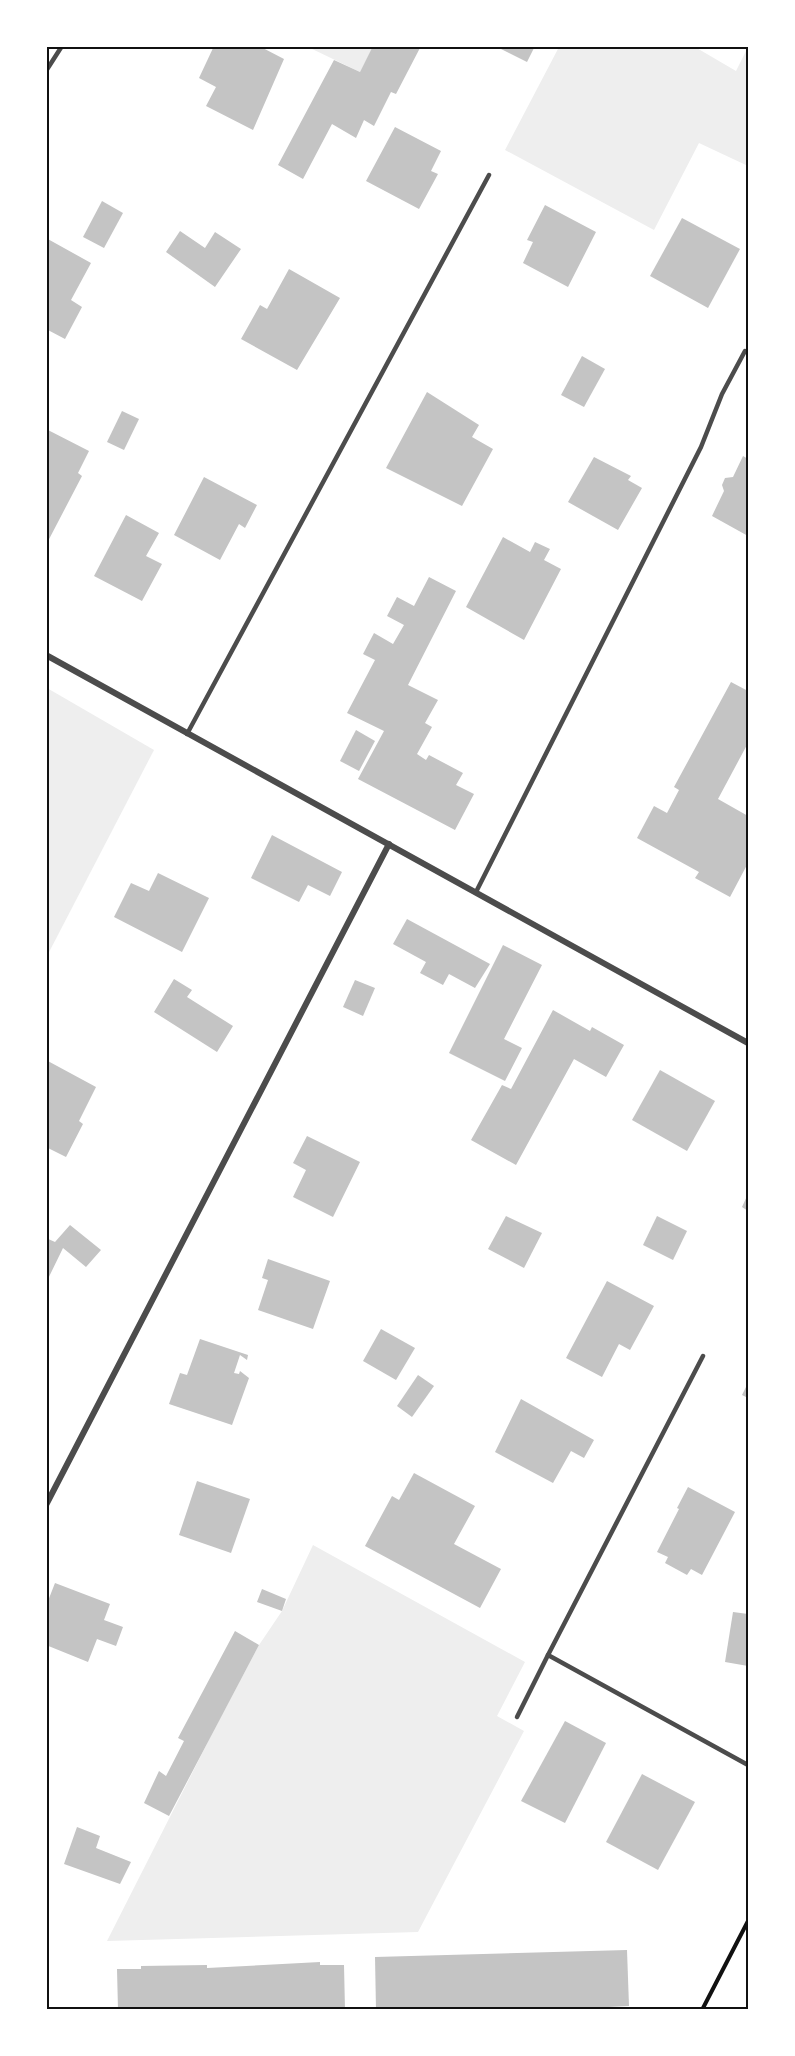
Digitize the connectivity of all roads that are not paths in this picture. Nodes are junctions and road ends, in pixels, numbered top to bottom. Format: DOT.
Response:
graph roads {
  1 [pos="62,46"];
  2 [pos="46,71"];
  3 [pos="489,175"];
  4 [pos="745,351"];
  5 [pos="46,655"];
  6 [pos="187,734"];
  7 [pos="389,844"];
  8 [pos="476,892"];
  9 [pos="748,1043"];
  10 [pos="703,1356"];
  11 [pos="46,1506"];
  12 [pos="548,1655"];
  13 [pos="517,1718"];
  14 [pos="748,1765"];
  1 -- 2 [label="lane"];
  3 -- 6 [label="lane"];
  4 -- 8 [label="lane"];
  5 -- 6 [label="street"];
  6 -- 7 [label="street"];
  7 -- 8 [label="street"];
  7 -- 11 [label="street"];
  8 -- 9 [label="street"];
  10 -- 12 [label="lane"];
  12 -- 13 [label="lane"];
  12 -- 14 [label="lane"];
}
